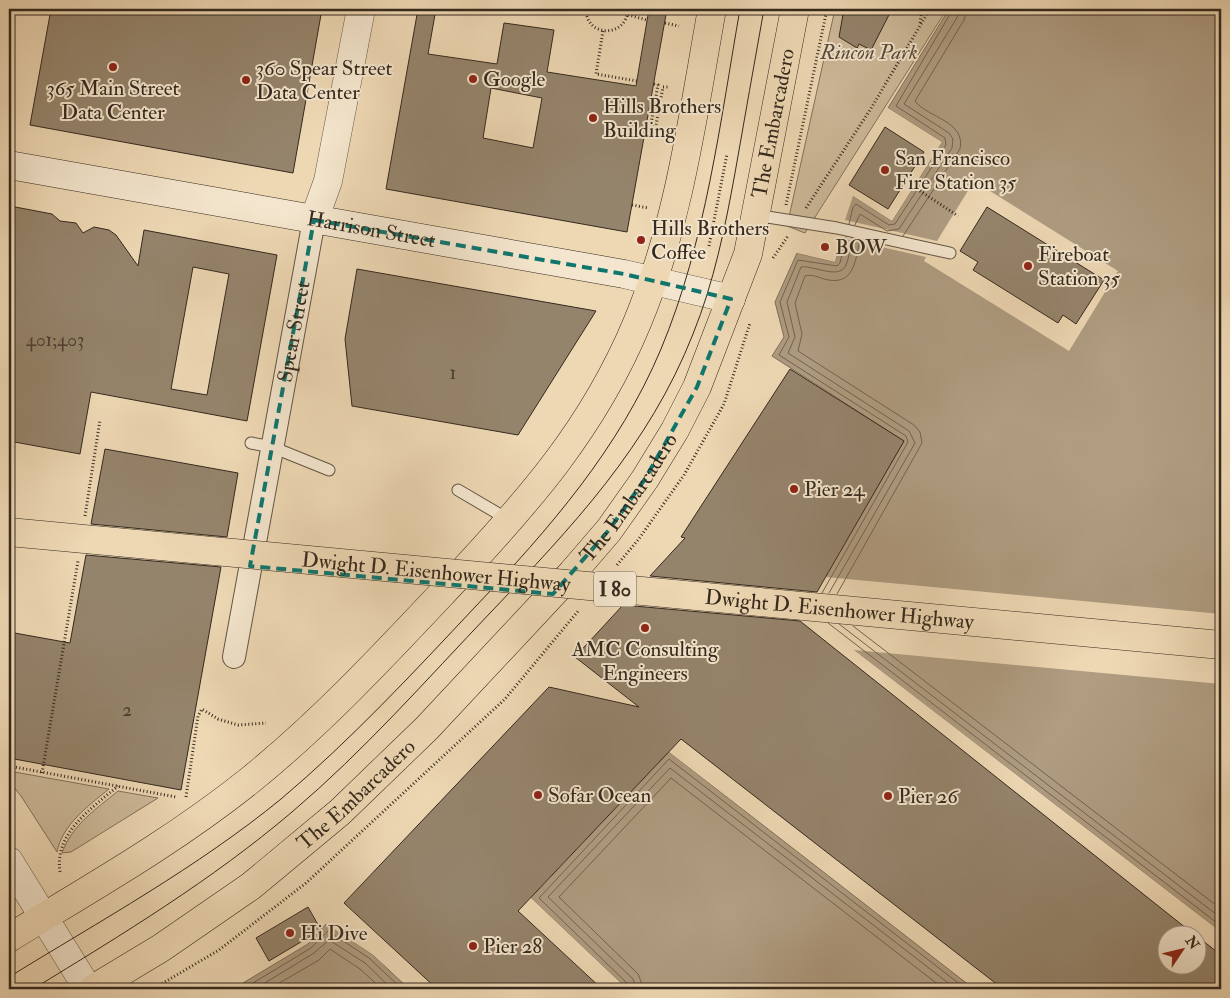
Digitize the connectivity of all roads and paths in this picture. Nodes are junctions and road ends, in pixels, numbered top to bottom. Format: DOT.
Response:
graph roads {
  1 [pos="361,9"];
  2 [pos="586,9"];
  3 [pos="628,9"];
  4 [pos="712,9"];
  5 [pos="795,9"];
  6 [pos="828,9"];
  7 [pos="922,9"];
  8 [pos="930,9"];
  9 [pos="628,15"];
  10 [pos="647,20"];
  11 [pos="665,23"];
  12 [pos="920,25"];
  13 [pos="679,26"];
  14 [pos="604,31"];
  15 [pos="637,81"];
  16 [pos="654,84"];
  17 [pos="668,87"];
  18 [pos="727,154"];
  19 [pos="9,165"];
  20 [pos="914,187"];
  21 [pos="632,206"];
  22 [pos="648,208"];
  23 [pos="756,215"];
  24 [pos="958,216"];
  25 [pos="314,220"];
  26 [pos="783,220"];
  27 [pos="797,222"];
  28 [pos="709,246"];
  29 [pos="945,252"];
  30 [pos="652,280"];
  31 [pos="731,299"];
  32 [pos="100,420"];
  33 [pos="262,445"];
  34 [pos="329,470"];
  35 [pos="458,490"];
  36 [pos="510,521"];
  37 [pos="84,526"];
  38 [pos="9,532"];
  39 [pos="9,543"];
  40 [pos="79,555"];
  41 [pos="1221,645"];
  42 [pos="234,657"];
  43 [pos="1221,657"];
  44 [pos="266,724"];
  45 [pos="9,766"];
  46 [pos="42,773"];
  47 [pos="118,786"];
  48 [pos="176,797"];
  49 [pos="186,797"];
  50 [pos="9,860"];
  51 [pos="60,872"];
  52 [pos="43,917"];
  53 [pos="9,938"];
  54 [pos="88,989"];
  55 [pos="94,989"];
  1 -- 25 [label="main road, Spear Street"];
  2 -- 14 [label="path"];
  3 -- 9 [label="path"];
  4 -- 30 [label="main road"];
  5 -- 23 [label="main road, The Embarcadero"];
  6 -- 26 [label="path"];
  7 -- 12 [label="path"];
  8 -- 12 [label="path"];
  9 -- 10 [label="path"];
  9 -- 14 [label="path"];
  11 -- 13 [label="path"];
  12 -- 27 [label="path"];
  14 -- 15 [label="path"];
  16 -- 17 [label="path"];
  18 -- 28 [label="path"];
  19 -- 25 [label="main road, Harrison Street"];
  20 -- 24 [label="path"];
  21 -- 22 [label="path"];
  23 -- 26 [label="lane"];
  23 -- 31 [label="main road, The Embarcadero"];
  25 -- 30 [label="main road, Harrison Street"];
  25 -- 33 [label="street, Spear Street"];
  26 -- 27 [label="lane"];
  26 -- 27 [label="path"];
  27 -- 29 [label="lane"];
  30 -- 31 [label="main road, Harrison Street"];
  30 -- 36 [label="main road"];
  31 -- 55 [label="main road, The Embarcadero"];
  32 -- 37 [label="path"];
  33 -- 34 [label="lane"];
  33 -- 42 [label="street, Spear Street"];
  35 -- 36 [label="lane"];
  36 -- 52 [label="main road"];
  38 -- 41 [label="main road, Dwight D. Eisenhower Highway / I 80, bridge"];
  39 -- 43 [label="main road, Dwight D. Eisenhower Highway / I 80"];
  40 -- 46 [label="path"];
  44 -- 49 [label="path"];
  45 -- 46 [label="path"];
  46 -- 47 [label="path"];
  47 -- 48 [label="path"];
  47 -- 51 [label="path"];
  50 -- 52 [label="main road"];
  52 -- 53 [label="main road"];
  52 -- 54 [label="main road"];
}
